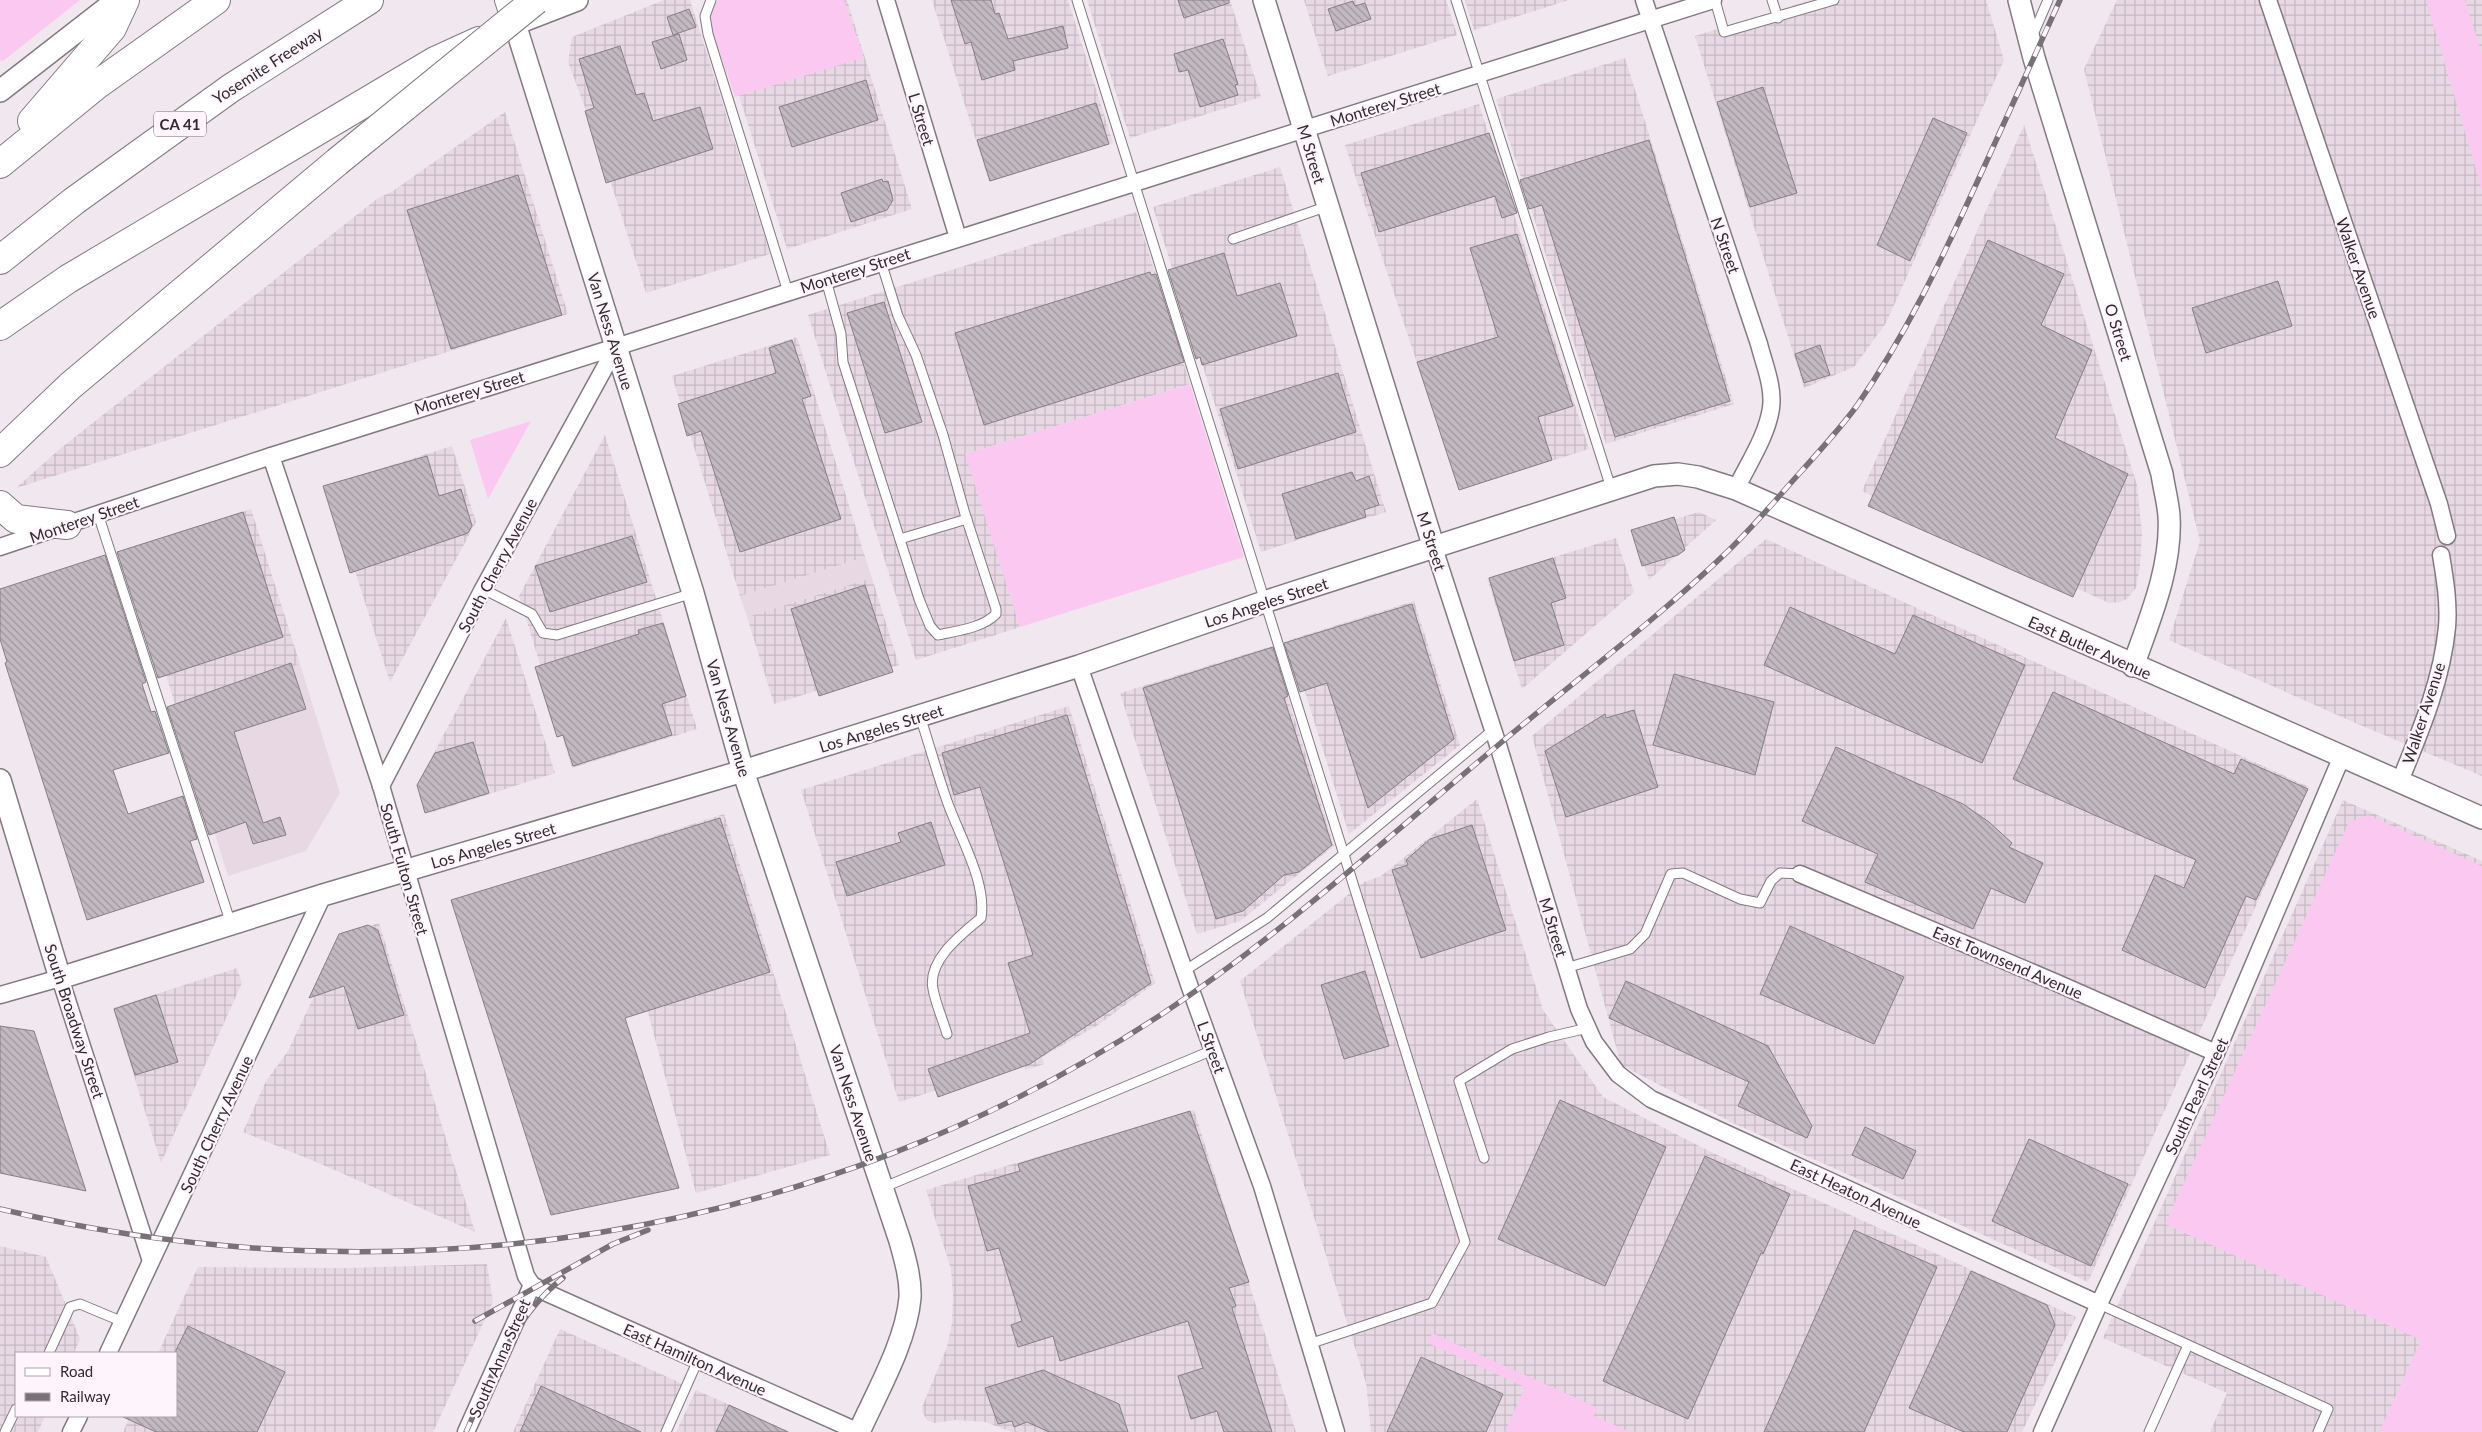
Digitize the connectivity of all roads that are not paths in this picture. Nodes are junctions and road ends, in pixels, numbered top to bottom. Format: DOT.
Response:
graph roads {
  1 [pos="117,0"];
  2 [pos="125,0"];
  3 [pos="369,0"];
  4 [pos="536,0"];
  5 [pos="577,0"];
  6 [pos="711,0"];
  7 [pos="886,0"];
  8 [pos="1077,0"];
  9 [pos="1264,0"];
  10 [pos="1456,0"];
  11 [pos="1644,0"];
  12 [pos="1714,0"];
  13 [pos="1772,0"];
  14 [pos="1834,0"];
  15 [pos="2019,0"];
  16 [pos="2048,0"];
  17 [pos="2268,0"];
  18 [pos="211,2"];
  19 [pos="511,12"];
  20 [pos="1778,18"];
  21 [pos="1650,20"];
  22 [pos="2030,42"];
  23 [pos="1479,74"];
  24 [pos="0,91"];
  25 [pos="1304,129"];
  26 [pos="0,158"];
  27 [pos="0,164"];
  28 [pos="1134,182"];
  29 [pos="1328,206"];
  30 [pos="958,238"];
  31 [pos="1233,239"];
  32 [pos="0,260"];
  33 [pos="881,262"];
  34 [pos="826,280"];
  35 [pos="788,292"];
  36 [pos="0,326"];
  37 [pos="616,347"];
  38 [pos="0,453"];
  39 [pos="271,456"];
  40 [pos="1698,476"];
  41 [pos="1611,488"];
  42 [pos="1736,490"];
  43 [pos="0,506"];
  44 [pos="98,514"];
  45 [pos="967,519"];
  46 [pos="67,525"];
  47 [pos="2447,536"];
  48 [pos="900,539"];
  49 [pos="0,548"];
  50 [pos="1434,548"];
  51 [pos="2442,554"];
  52 [pos="483,589"];
  53 [pos="693,593"];
  54 [pos="1264,602"];
  55 [pos="1079,666"];
  56 [pos="2133,666"];
  57 [pos="920,716"];
  58 [pos="1493,730"];
  59 [pos="2342,756"];
  60 [pos="744,771"];
  61 [pos="0,780"];
  62 [pos="2400,782"];
  63 [pos="381,786"];
  64 [pos="2482,818"];
  65 [pos="1344,855"];
  66 [pos="405,870"];
  67 [pos="1800,874"];
  68 [pos="323,895"];
  69 [pos="231,924"];
  70 [pos="1566,968"];
  71 [pos="1184,971"];
  72 [pos="60,978"];
  73 [pos="0,995"];
  74 [pos="1588,1028"];
  75 [pos="947,1034"];
  76 [pos="1213,1050"];
  77 [pos="2216,1053"];
  78 [pos="1618,1074"];
  79 [pos="1484,1158"];
  80 [pos="882,1188"];
  81 [pos="151,1261"];
  82 [pos="532,1284"];
  83 [pos="2099,1304"];
  84 [pos="123,1322"];
  85 [pos="1309,1344"];
  86 [pos="2188,1345"];
  87 [pos="49,1352"];
  88 [pos="108,1352"];
  89 [pos="698,1360"];
  90 [pos="15,1411"];
  91 [pos="78,1417"];
  92 [pos="5,1432"];
  93 [pos="71,1432"];
  94 [pos="466,1432"];
  95 [pos="666,1432"];
  96 [pos="859,1432"];
  97 [pos="1336,1432"];
  98 [pos="2042,1432"];
  99 [pos="2149,1432"];
  100 [pos="2318,1432"];
  1 -- 24 [label="street"];
  2 -- 26 [label="highway"];
  3 -- 32 [label="highway, Yosemite Freeway / CA 41"];
  4 -- 38 [label="highway, bridge"];
  5 -- 19 [label="street"];
  6 -- 35 [label="lane"];
  7 -- 30 [label="street, L Street"];
  8 -- 28 [label="lane"];
  9 -- 25 [label="street, M Street"];
  10 -- 23 [label="lane"];
  11 -- 21 [label="street, N Street"];
  12 -- 20 [label="lane"];
  12 -- 21 [label="street, Monterey Street"];
  13 -- 20 [label="lane"];
  14 -- 20 [label="lane"];
  15 -- 22 [label="street, O Street"];
  16 -- 22 [label="lane"];
  17 -- 47 [label="street, Walker Avenue"];
  18 -- 27 [label="highway"];
  19 -- 36 [label="highway"];
  19 -- 37 [label="street, Van Ness Avenue"];
  21 -- 23 [label="street, Monterey Street"];
  21 -- 42 [label="street, N Street"];
  22 -- 56 [label="street, O Street"];
  23 -- 25 [label="street, Monterey Street"];
  23 -- 41 [label="lane"];
  25 -- 28 [label="street, Monterey Street"];
  25 -- 29 [label="street, M Street"];
  28 -- 30 [label="street, Monterey Street"];
  28 -- 54 [label="lane"];
  29 -- 31 [label="lane"];
  29 -- 50 [label="street, M Street"];
  30 -- 33 [label="street, Monterey Street"];
  33 -- 34 [label="street, Monterey Street"];
  33 -- 45 [label="lane"];
  34 -- 35 [label="street, Monterey Street"];
  34 -- 48 [label="lane"];
  35 -- 37 [label="street, Monterey Street"];
  37 -- 39 [label="street, Monterey Street"];
  37 -- 52 [label="street, South Cherry Avenue"];
  37 -- 53 [label="street, Van Ness Avenue"];
  39 -- 44 [label="street, Monterey Street"];
  39 -- 63 [label="street, South Fulton Street"];
  40 -- 41 [label="street, Los Angeles Street"];
  40 -- 42 [label="street, East Butler Avenue"];
  41 -- 50 [label="street, Los Angeles Street"];
  42 -- 56 [label="street, East Butler Avenue"];
  43 -- 46 [label="highway"];
  44 -- 46 [label="street, Monterey Street"];
  44 -- 69 [label="lane"];
  45 -- 48 [label="lane"];
  45 -- 48 [label="lane"];
  46 -- 49 [label="street, Monterey Street"];
  50 -- 54 [label="street, Los Angeles Street"];
  50 -- 58 [label="street, M Street"];
  51 -- 62 [label="street, Walker Avenue"];
  52 -- 53 [label="lane"];
  52 -- 63 [label="street, South Cherry Avenue"];
  53 -- 60 [label="street, Van Ness Avenue"];
  54 -- 55 [label="street, Los Angeles Street"];
  54 -- 65 [label="lane"];
  55 -- 57 [label="street, Los Angeles Street"];
  55 -- 71 [label="street, L Street"];
  56 -- 59 [label="street, East Butler Avenue"];
  57 -- 60 [label="street, Los Angeles Street"];
  57 -- 75 [label="lane"];
  58 -- 65 [label="lane"];
  58 -- 70 [label="street, M Street"];
  59 -- 62 [label="street, East Butler Avenue"];
  59 -- 77 [label="street, South Pearl Street"];
  60 -- 66 [label="street, Los Angeles Street"];
  60 -- 80 [label="street, Van Ness Avenue"];
  61 -- 72 [label="street, South Broadway Street"];
  62 -- 64 [label="street, East Butler Avenue"];
  63 -- 66 [label="street, South Fulton Street"];
  65 -- 71 [label="lane"];
  65 -- 85 [label="lane"];
  66 -- 68 [label="street, Los Angeles Street"];
  66 -- 82 [label="street, South Fulton Street"];
  67 -- 70 [label="lane"];
  67 -- 77 [label="street, East Townsend Avenue"];
  68 -- 69 [label="street, Los Angeles Street"];
  68 -- 81 [label="street, South Cherry Avenue"];
  69 -- 72 [label="street, Los Angeles Street"];
  70 -- 74 [label="street, M Street"];
  71 -- 76 [label="street, L Street"];
  72 -- 73 [label="street"];
  72 -- 81 [label="street, South Broadway Street"];
  74 -- 78 [label="street, M Street"];
  74 -- 79 [label="lane"];
  76 -- 80 [label="lane"];
  76 -- 85 [label="street, L Street"];
  77 -- 83 [label="street, South Pearl Street"];
  78 -- 83 [label="street, East Heaton Avenue"];
  80 -- 96 [label="street, Van Ness Avenue"];
  81 -- 84 [label="street, South Cherry Avenue"];
  82 -- 89 [label="street, East Hamilton Avenue"];
  82 -- 94 [label="street, South Anna Street"];
  83 -- 86 [label="lane"];
  83 -- 98 [label="street, South Pearl Street"];
  84 -- 87 [label="lane"];
  84 -- 88 [label="street, South Cherry Avenue"];
  85 -- 97 [label="street, L Street"];
  86 -- 99 [label="lane"];
  86 -- 100 [label="lane"];
  89 -- 95 [label="lane"];
  89 -- 96 [label="street, East Hamilton Avenue"];
  90 -- 92 [label="lane"];
  91 -- 93 [label="street"];
}
